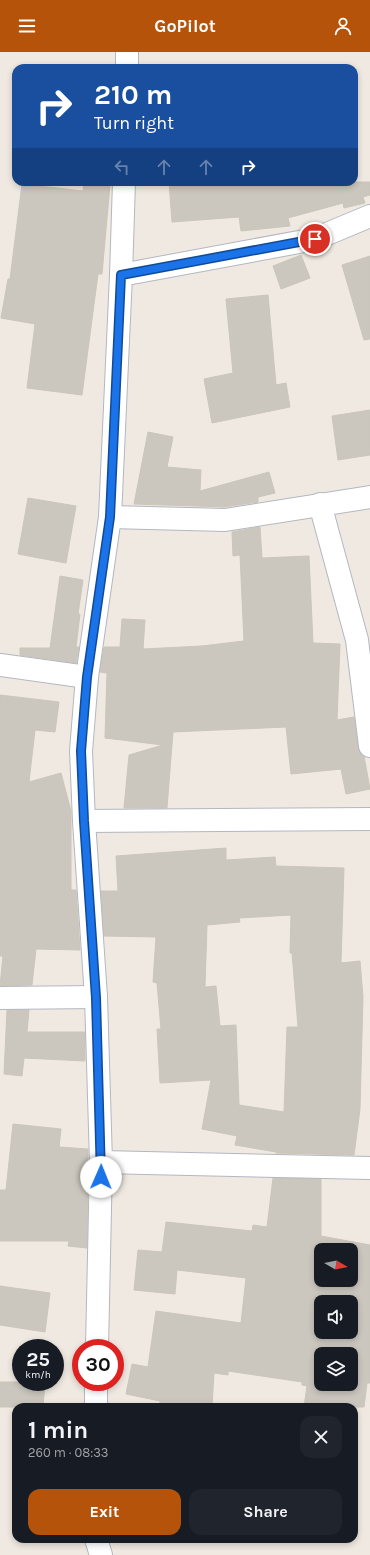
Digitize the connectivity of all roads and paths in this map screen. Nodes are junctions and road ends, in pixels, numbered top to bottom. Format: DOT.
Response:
graph roads {
  1 [pos="127,52"];
  2 [pos="127,64"];
  3 [pos="124,186"];
  4 [pos="370,216"];
  5 [pos="121,275"];
  6 [pos="370,496"];
  7 [pos="320,504"];
  8 [pos="110,517"];
  9 [pos="0,665"];
  10 [pos="87,677"];
  11 [pos="370,746"];
  12 [pos="370,819"];
  13 [pos="84,821"];
  14 [pos="0,998"];
  15 [pos="96,998"];
  16 [pos="101,1162"];
  17 [pos="370,1168"];
  18 [pos="97,1339"];
  19 [pos="96,1391"];
  20 [pos="96,1403"];
  21 [pos="97,1543"];
  22 [pos="101,1555"];
  1 -- 2 [label="street"];
  3 -- 5 [label="street"];
  4 -- 5 [label="street"];
  5 -- 8 [label="street"];
  6 -- 7 [label="street"];
  7 -- 8 [label="street"];
  7 -- 11 [label="street"];
  8 -- 10 [label="street"];
  9 -- 10 [label="street"];
  10 -- 13 [label="street"];
  12 -- 13 [label="street"];
  13 -- 15 [label="street"];
  14 -- 15 [label="street"];
  15 -- 16 [label="street"];
  16 -- 17 [label="street"];
  16 -- 18 [label="street"];
  19 -- 20 [label="street"];
  21 -- 22 [label="street"];
}
